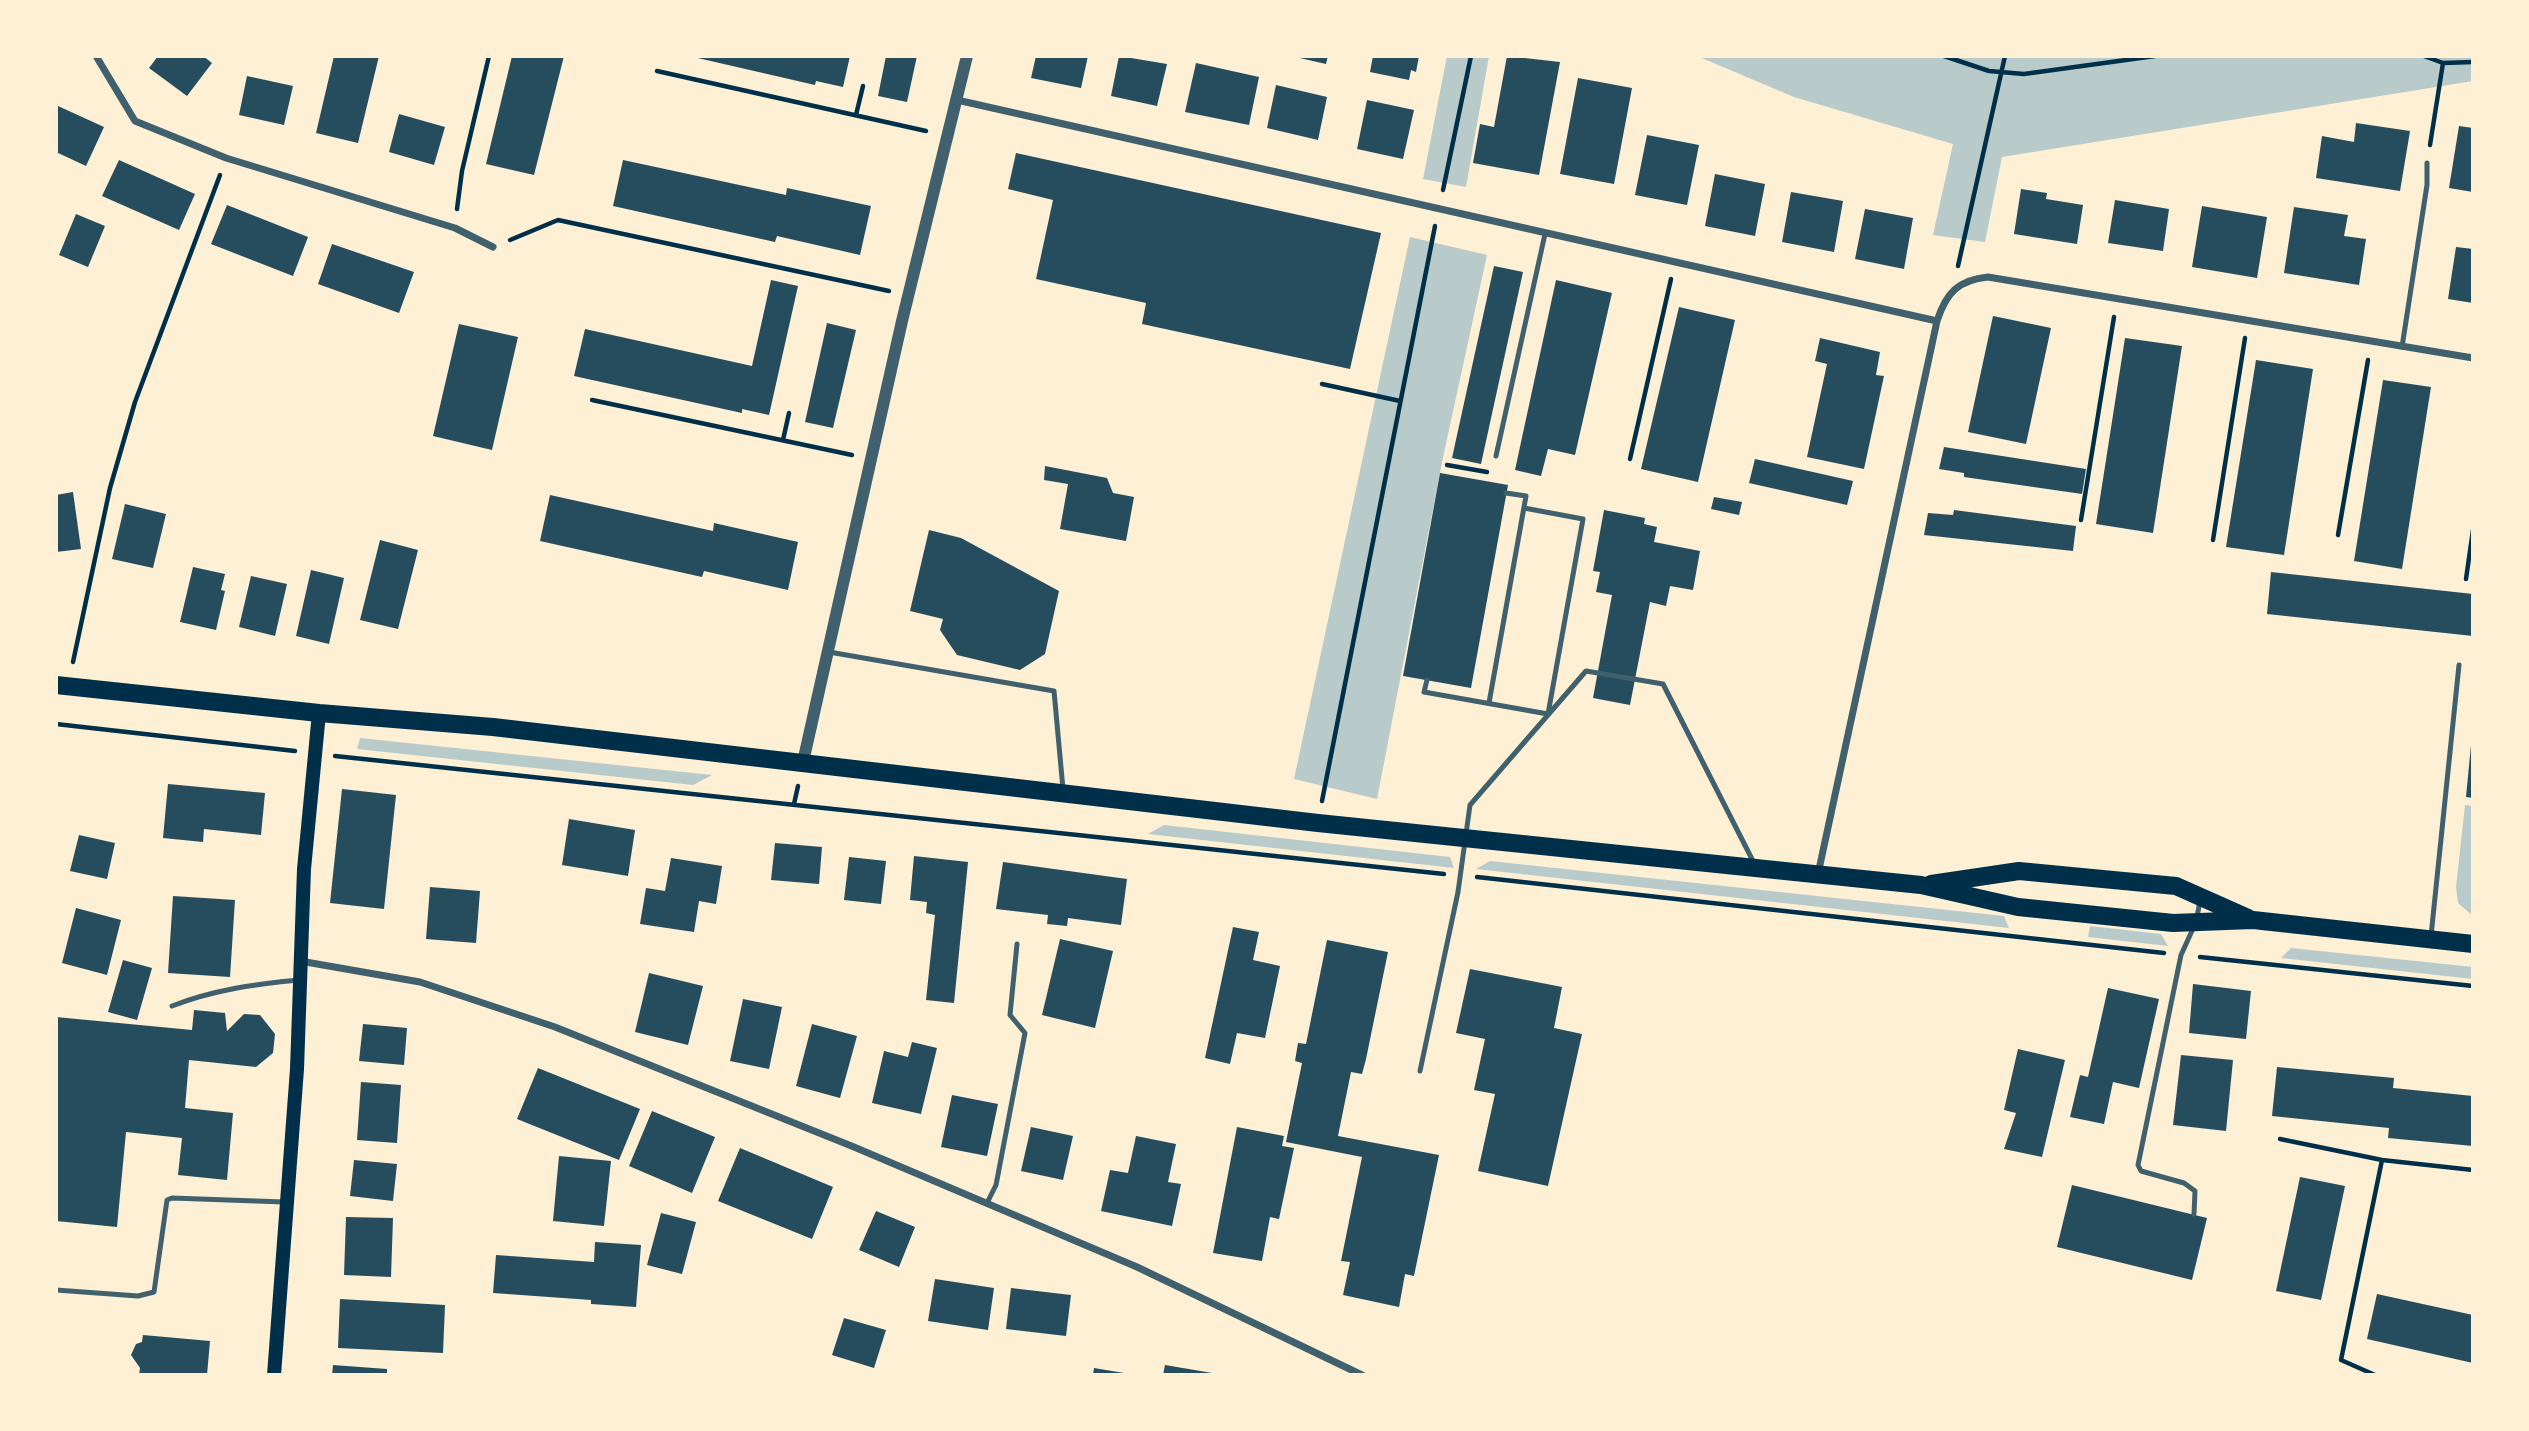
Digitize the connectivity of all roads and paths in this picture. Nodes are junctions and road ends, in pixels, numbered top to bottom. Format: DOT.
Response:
graph roads {
  1 [pos="96,56"];
  2 [pos="489,56"];
  3 [pos="967,56"];
  4 [pos="1471,56"];
  5 [pos="1944,56"];
  6 [pos="2005,56"];
  7 [pos="2155,56"];
  8 [pos="2424,56"];
  9 [pos="2473,62"];
  10 [pos="2443,63"];
  11 [pos="657,71"];
  12 [pos="2000,74"];
  13 [pos="863,86"];
  14 [pos="957,100"];
  15 [pos="856,115"];
  16 [pos="949,136"];
  17 [pos="226,158"];
  18 [pos="2427,163"];
  19 [pos="1438,209"];
  20 [pos="455,228"];
  21 [pos="1545,234"];
  22 [pos="493,247"];
  23 [pos="1674,263"];
  24 [pos="1953,288"];
  25 [pos="908,295"];
  26 [pos="2117,299"];
  27 [pos="2248,320"];
  28 [pos="1937,321"];
  29 [pos="2371,342"];
  30 [pos="2402,347"];
  31 [pos="2473,358"];
  32 [pos="1322,384"];
  33 [pos="592,400"];
  34 [pos="1400,401"];
  35 [pos="789,413"];
  36 [pos="783,440"];
  37 [pos="1496,456"];
  38 [pos="870,459"];
  39 [pos="1630,459"];
  40 [pos="1506,493"];
  41 [pos="1524,508"];
  42 [pos="2081,520"];
  43 [pos="2473,530"];
  44 [pos="2338,536"];
  45 [pos="2213,540"];
  46 [pos="2466,579"];
  47 [pos="830,652"];
  48 [pos="2459,665"];
  49 [pos="1427,680"];
  50 [pos="63,686"];
  51 [pos="1489,703"];
  52 [pos="319,713"];
  53 [pos="1548,714"];
  54 [pos="56,724"];
  55 [pos="315,754"];
  56 [pos="803,762"];
  57 [pos="1063,792"];
  58 [pos="1318,822"];
  59 [pos="1465,838"];
  60 [pos="1756,868"];
  61 [pos="1818,874"];
  62 [pos="1460,875"];
  63 [pos="1921,885"];
  64 [pos="2201,897"];
  65 [pos="2253,920"];
  66 [pos="2196,922"];
  67 [pos="2431,940"];
  68 [pos="1017,944"];
  69 [pos="2473,944"];
  70 [pos="2181,955"];
  71 [pos="300,961"];
  72 [pos="299,980"];
  73 [pos="2473,986"];
  74 [pos="172,1006"];
  75 [pos="1420,1071"];
  76 [pos="2280,1139"];
  77 [pos="2382,1160"];
  78 [pos="2473,1170"];
  79 [pos="287,1202"];
  80 [pos="987,1203"];
  81 [pos="2194,1214"];
  82 [pos="56,1290"];
  83 [pos="274,1375"];
  84 [pos="1362,1375"];
  85 [pos="2375,1375"];
  1 -- 17 [label="street"];
  2 -- 20 [label="path"];
  3 -- 14 [label="street"];
  4 -- 19 [label="path"];
  5 -- 12 [label="path"];
  6 -- 12 [label="path"];
  7 -- 12 [label="path"];
  8 -- 10 [label="path"];
  9 -- 10 [label="path"];
  10 -- 18 [label="path"];
  11 -- 15 [label="path"];
  12 -- 24 [label="path"];
  13 -- 15 [label="path"];
  14 -- 16 [label="street"];
  14 -- 19 [label="street"];
  15 -- 16 [label="path"];
  16 -- 25 [label="street"];
  17 -- 20 [label="street"];
  17 -- 50 [label="path"];
  18 -- 30 [label="lane"];
  19 -- 21 [label="street"];
  19 -- 34 [label="path"];
  20 -- 22 [label="street"];
  21 -- 23 [label="street"];
  21 -- 37 [label="lane"];
  22 -- 25 [label="path"];
  23 -- 28 [label="street"];
  23 -- 39 [label="path"];
  24 -- 26 [label="street"];
  24 -- 28 [label="street"];
  25 -- 38 [label="street"];
  26 -- 27 [label="street"];
  26 -- 42 [label="path"];
  27 -- 29 [label="street"];
  27 -- 45 [label="path"];
  28 -- 61 [label="street"];
  29 -- 30 [label="street"];
  29 -- 44 [label="path"];
  30 -- 31 [label="street"];
  32 -- 34 [label="path"];
  33 -- 36 [label="path"];
  34 -- 58 [label="path"];
  35 -- 36 [label="path"];
  36 -- 38 [label="path"];
  38 -- 47 [label="street"];
  40 -- 41 [label="lane"];
  41 -- 51 [label="lane"];
  41 -- 53 [label="lane"];
  43 -- 46 [label="path"];
  47 -- 56 [label="street"];
  47 -- 57 [label="lane"];
  48 -- 67 [label="lane"];
  49 -- 51 [label="lane"];
  50 -- 52 [label="main road"];
  51 -- 53 [label="lane"];
  52 -- 55 [label="main road"];
  52 -- 56 [label="main road"];
  53 -- 59 [label="lane"];
  53 -- 60 [label="lane"];
  54 -- 55 [label="path"];
  55 -- 62 [label="path"];
  55 -- 71 [label="main road"];
  56 -- 57 [label="main road"];
  57 -- 58 [label="main road"];
  58 -- 59 [label="main road"];
  59 -- 60 [label="main road"];
  59 -- 62 [label="lane"];
  60 -- 61 [label="main road"];
  61 -- 63 [label="main road"];
  62 -- 70 [label="path"];
  62 -- 75 [label="lane"];
  63 -- 64 [label="main road"];
  63 -- 66 [label="main road"];
  64 -- 65 [label="main road"];
  64 -- 66 [label="lane"];
  65 -- 66 [label="main road"];
  65 -- 67 [label="main road"];
  66 -- 70 [label="lane"];
  67 -- 69 [label="main road"];
  68 -- 80 [label="lane"];
  70 -- 73 [label="path"];
  70 -- 81 [label="lane"];
  71 -- 72 [label="main road"];
  71 -- 80 [label="street"];
  72 -- 74 [label="lane"];
  72 -- 79 [label="main road"];
  76 -- 77 [label="path"];
  77 -- 78 [label="path"];
  77 -- 85 [label="path"];
  79 -- 82 [label="lane"];
  79 -- 83 [label="main road"];
  80 -- 84 [label="street"];
}
